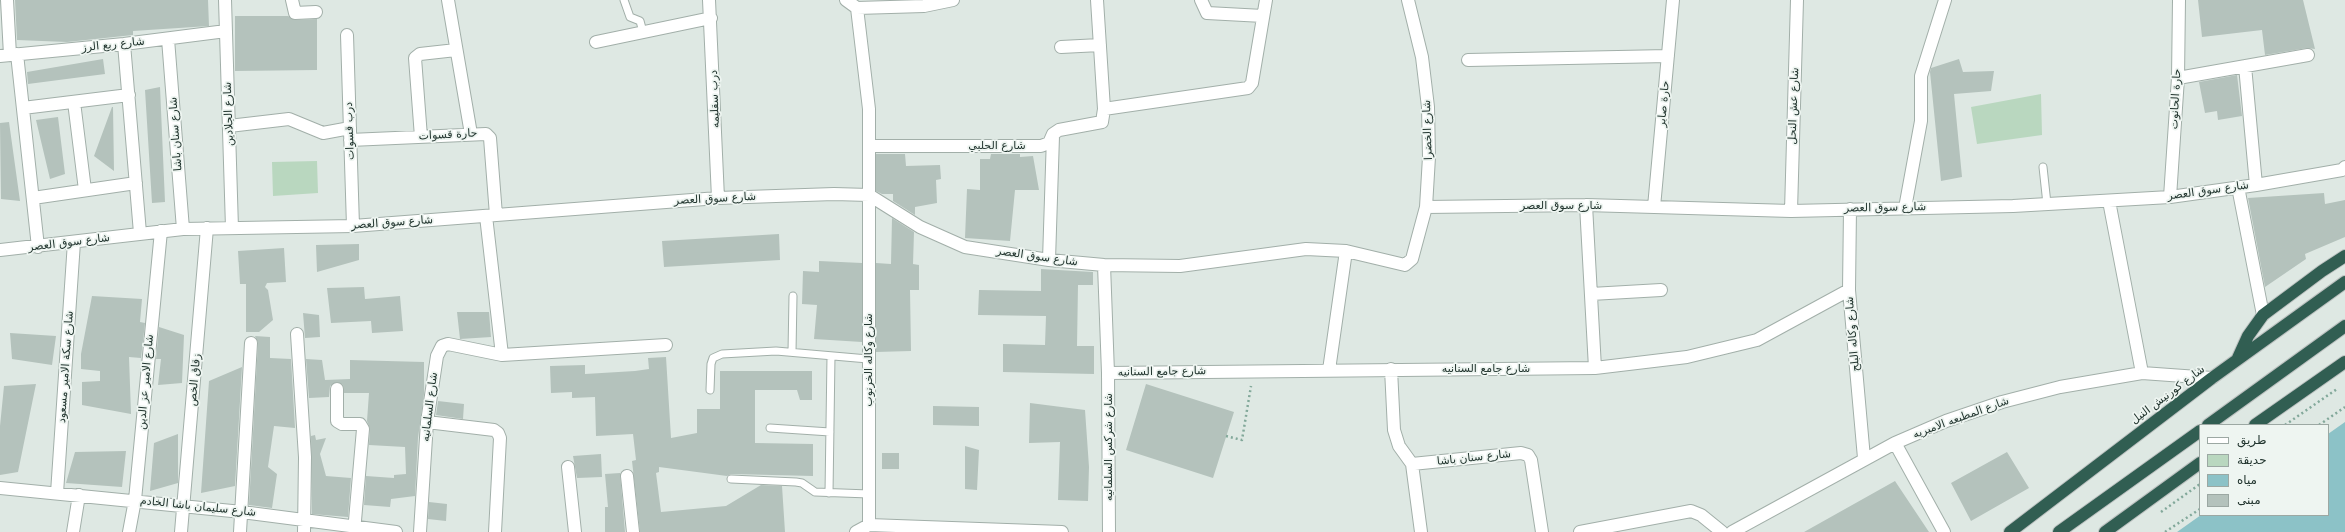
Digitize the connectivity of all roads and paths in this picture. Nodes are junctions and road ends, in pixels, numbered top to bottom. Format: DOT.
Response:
graph roads {
  1 [pos="7,0"];
  2 [pos="225,0"];
  3 [pos="292,0"];
  4 [pos="448,0"];
  5 [pos="624,0"];
  6 [pos="709,0"];
  7 [pos="846,0"];
  8 [pos="953,0"];
  9 [pos="1097,0"];
  10 [pos="1201,0"];
  11 [pos="1266,0"];
  12 [pos="1408,0"];
  13 [pos="1673,0"];
  14 [pos="1797,0"];
  15 [pos="1945,0"];
  16 [pos="2179,0"];
  17 [pos="857,8"];
  18 [pos="316,12"];
  19 [pos="1263,16"];
  20 [pos="711,18"];
  21 [pos="226,32"];
  22 [pos="643,32"];
  23 [pos="346,35"];
  24 [pos="168,39"];
  25 [pos="596,42"];
  26 [pos="124,44"];
  27 [pos="1100,45"];
  28 [pos="1061,47"];
  29 [pos="456,50"];
  30 [pos="9,55"];
  31 [pos="2308,55"];
  32 [pos="1668,56"];
  33 [pos="1468,60"];
  34 [pos="2245,66"];
  35 [pos="2178,78"];
  36 [pos="129,95"];
  37 [pos="74,102"];
  38 [pos="23,108"];
  39 [pos="1104,109"];
  40 [pos="229,126"];
  41 [pos="350,128"];
  42 [pos="472,134"];
  43 [pos="1053,134"];
  44 [pos="421,137"];
  45 [pos="350,140"];
  46 [pos="869,146"];
  47 [pos="2043,167"];
  48 [pos="2344,168"];
  49 [pos="136,183"];
  50 [pos="2256,185"];
  51 [pos="2238,187"];
  52 [pos="85,190"];
  53 [pos="869,195"];
  54 [pos="2170,197"];
  55 [pos="33,198"];
  56 [pos="718,198"];
  57 [pos="2109,201"];
  58 [pos="1586,204"];
  59 [pos="2047,204"];
  60 [pos="1426,207"];
  61 [pos="1654,207"];
  62 [pos="1850,208"];
  63 [pos="1905,208"];
  64 [pos="1791,211"];
  65 [pos="491,216"];
  66 [pos="353,226"];
  67 [pos="207,228"];
  68 [pos="232,228"];
  69 [pos="184,229"];
  70 [pos="161,231"];
  71 [pos="140,234"];
  72 [pos="74,242"];
  73 [pos="38,247"];
  74 [pos="0,250"];
  75 [pos="1346,251"];
  76 [pos="2345,256"];
  77 [pos="1412,259"];
  78 [pos="1049,260"];
  79 [pos="1104,266"];
  80 [pos="2344,286"];
  81 [pos="1661,290"];
  82 [pos="1849,290"];
  83 [pos="1591,294"];
  84 [pos="793,296"];
  85 [pos="2263,315"];
  86 [pos="2345,326"];
  87 [pos="297,334"];
  88 [pos="252,343"];
  89 [pos="666,345"];
  90 [pos="792,352"];
  91 [pos="502,355"];
  92 [pos="831,356"];
  93 [pos="868,359"];
  94 [pos="2238,359"];
  95 [pos="2345,362"];
  96 [pos="1595,368"];
  97 [pos="1391,369"];
  98 [pos="1329,370"];
  99 [pos="1254,371"];
  100 [pos="1108,373"];
  101 [pos="2142,373"];
  102 [pos="2212,378"];
  103 [pos="337,389"];
  104 [pos="2337,389"];
  105 [pos="710,390"];
  106 [pos="2345,407"];
  107 [pos="427,422"];
  108 [pos="2209,424"];
  109 [pos="2256,424"];
  110 [pos="2286,424"];
  111 [pos="2320,424"];
  112 [pos="770,428"];
  113 [pos="830,432"];
  114 [pos="2199,432"];
  115 [pos="1226,436"];
  116 [pos="1895,443"];
  117 [pos="1864,458"];
  118 [pos="1412,464"];
  119 [pos="2199,464"];
  120 [pos="568,467"];
  121 [pos="627,476"];
  122 [pos="731,479"];
  123 [pos="2199,485"];
  124 [pos="0,488"];
  125 [pos="57,493"];
  126 [pos="829,493"];
  127 [pos="869,494"];
  128 [pos="79,495"];
  129 [pos="135,500"];
  130 [pos="185,506"];
  131 [pos="2199,510"];
  132 [pos="242,512"];
  133 [pos="2157,515"];
  134 [pos="305,520"];
  135 [pos="869,525"];
  136 [pos="354,529"];
  137 [pos="1718,531"];
  138 [pos="73,532"];
  139 [pos="129,532"];
  140 [pos="181,532"];
  141 [pos="240,532"];
  142 [pos="304,532"];
  143 [pos="396,532"];
  144 [pos="420,532"];
  145 [pos="495,532"];
  146 [pos="575,532"];
  147 [pos="632,532"];
  148 [pos="856,532"];
  149 [pos="1062,532"];
  150 [pos="1109,532"];
  151 [pos="1421,532"];
  152 [pos="1542,532"];
  153 [pos="1580,532"];
  154 [pos="1732,532"];
  155 [pos="1944,532"];
  156 [pos="2010,532"];
  157 [pos="2059,532"];
  158 [pos="2105,532"];
  159 [pos="2165,532"];
  1 -- 30 [label="street"];
  2 -- 21 [label="street, شارع الجلادين"];
  3 -- 18 [label="street"];
  4 -- 29 [label="street"];
  5 -- 22 [label="lane"];
  6 -- 20 [label="street, درب سقليمه"];
  7 -- 17 [label="street"];
  8 -- 17 [label="street"];
  9 -- 27 [label="street"];
  10 -- 19 [label="street"];
  11 -- 19 [label="street"];
  12 -- 60 [label="street, شارع الخضرا"];
  13 -- 32 [label="street, حارة صابر"];
  14 -- 64 [label="street, شارع عش النحل"];
  15 -- 63 [label="street"];
  16 -- 35 [label="street, حارة الحانوت"];
  17 -- 46 [label="street, شارع وكاله الخرنوب"];
  19 -- 39 [label="street"];
  20 -- 22 [label="street"];
  20 -- 56 [label="street, درب سقليمه"];
  21 -- 24 [label="street, شارع ربع الرز"];
  21 -- 40 [label="street, شارع الجلادين"];
  22 -- 25 [label="street"];
  23 -- 41 [label="street, درب قسوات"];
  24 -- 26 [label="street, شارع ربع الرز"];
  24 -- 69 [label="street, شارع سنان باشا"];
  26 -- 30 [label="street, شارع ربع الرز"];
  26 -- 36 [label="street"];
  27 -- 28 [label="street"];
  27 -- 39 [label="street"];
  29 -- 42 [label="street"];
  29 -- 44 [label="street"];
  30 -- 38 [label="street"];
  31 -- 34 [label="street"];
  32 -- 33 [label="street"];
  32 -- 61 [label="street, حارة صابر"];
  34 -- 35 [label="street"];
  34 -- 50 [label="street"];
  35 -- 54 [label="street, حارة الحانوت"];
  36 -- 37 [label="street"];
  36 -- 49 [label="street"];
  37 -- 38 [label="street"];
  37 -- 52 [label="street"];
  38 -- 55 [label="street"];
  39 -- 43 [label="street, شارع الحلبي"];
  40 -- 41 [label="street"];
  40 -- 68 [label="street, شارع الجلادين"];
  41 -- 45 [label="street, درب قسوات"];
  42 -- 44 [label="street, حارة قسوات"];
  42 -- 65 [label="street, حارة قسوات"];
  43 -- 46 [label="street, شارع الحلبي"];
  43 -- 78 [label="street"];
  44 -- 45 [label="street, حارة قسوات"];
  45 -- 66 [label="street, درب قسوات"];
  46 -- 53 [label="street, شارع وكاله الخرنوب"];
  47 -- 59 [label="lane"];
  48 -- 50 [label="street, شارع سوق العصر"];
  49 -- 52 [label="street"];
  49 -- 71 [label="street"];
  50 -- 51 [label="street, شارع سوق العصر"];
  51 -- 54 [label="street, شارع سوق العصر"];
  51 -- 85 [label="street"];
  52 -- 55 [label="street"];
  53 -- 56 [label="street, شارع سوق العصر"];
  53 -- 78 [label="street, شارع سوق العصر"];
  53 -- 93 [label="street, شارع وكاله الخرنوب"];
  54 -- 57 [label="street, شارع سوق العصر"];
  55 -- 73 [label="street"];
  56 -- 65 [label="street, شارع سوق العصر"];
  57 -- 59 [label="street, شارع سوق العصر"];
  57 -- 101 [label="street"];
  58 -- 60 [label="street, شارع سوق العصر"];
  58 -- 61 [label="street, شارع سوق العصر"];
  58 -- 83 [label="street"];
  59 -- 63 [label="street, شارع سوق العصر"];
  60 -- 77 [label="street, شارع الخضرا"];
  61 -- 64 [label="street, شارع سوق العصر"];
  62 -- 63 [label="street, شارع سوق العصر"];
  62 -- 64 [label="street, شارع سوق العصر"];
  62 -- 82 [label="street, شارع وكاله البلح"];
  65 -- 66 [label="street, شارع سوق العصر"];
  65 -- 91 [label="street, حارة قسوات"];
  66 -- 68 [label="street, شارع سوق العصر"];
  67 -- 68 [label="street, شارع سوق العصر"];
  67 -- 69 [label="street, شارع سوق العصر"];
  67 -- 130 [label="street, زقاق الخص"];
  69 -- 70 [label="street, شارع سوق العصر"];
  70 -- 71 [label="street, شارع سوق العصر"];
  70 -- 129 [label="street, شارع الامير عز الدين"];
  71 -- 72 [label="street, شارع سوق العصر"];
  72 -- 73 [label="street, شارع سوق العصر"];
  72 -- 125 [label="street, شارع سكة الامير مسعود"];
  73 -- 74 [label="street, شارع سوق العصر"];
  75 -- 77 [label="street, شارع سوق العصر"];
  75 -- 79 [label="street, شارع سوق العصر"];
  75 -- 98 [label="street"];
  76 -- 85 [label="highway"];
  78 -- 79 [label="street, شارع سوق العصر"];
  79 -- 100 [label="street, شارع شركس السلمانيه"];
  80 -- 94 [label="highway, شارع كورنيش النيل"];
  81 -- 83 [label="street"];
  82 -- 96 [label="street, شارع جامع السنانيه"];
  82 -- 117 [label="street, شارع وكاله البلح"];
  83 -- 96 [label="street"];
  84 -- 90 [label="lane"];
  85 -- 94 [label="highway"];
  86 -- 108 [label="highway"];
  87 -- 134 [label="street"];
  88 -- 132 [label="street"];
  89 -- 91 [label="street"];
  90 -- 92 [label="lane"];
  90 -- 105 [label="lane"];
  91 -- 107 [label="street, شارع السلمانيه"];
  92 -- 93 [label="lane"];
  92 -- 113 [label="lane"];
  93 -- 127 [label="street, شارع وكاله الخرنوب"];
  94 -- 102 [label="highway, شارع كورنيش النيل"];
  95 -- 109 [label="highway"];
  96 -- 97 [label="street, شارع جامع السنانيه"];
  97 -- 98 [label="street, شارع جامع السنانيه"];
  97 -- 118 [label="street"];
  98 -- 99 [label="street, شارع جامع السنانيه"];
  99 -- 100 [label="street, شارع جامع السنانيه"];
  99 -- 115 [label="path"];
  100 -- 150 [label="street, شارع شركس السلمانيه"];
  101 -- 102 [label="street, شارع المطبعه الاميريه"];
  101 -- 116 [label="street, شارع المطبعه الاميريه"];
  102 -- 156 [label="highway, شارع كورنيش النيل"];
  103 -- 136 [label="street"];
  104 -- 110 [label="path"];
  106 -- 111 [label="path"];
  107 -- 144 [label="street, شارع السلمانيه"];
  107 -- 145 [label="street"];
  112 -- 113 [label="lane"];
  113 -- 126 [label="lane"];
  114 -- 157 [label="highway"];
  116 -- 117 [label="street, شارع المطبعه الاميريه"];
  116 -- 155 [label="street"];
  117 -- 154 [label="street, شارع المطبعه الاميريه"];
  118 -- 151 [label="street"];
  118 -- 152 [label="street, شارع سنان باشا"];
  119 -- 158 [label="highway"];
  120 -- 146 [label="street"];
  121 -- 147 [label="street"];
  122 -- 126 [label="lane"];
  123 -- 133 [label="path"];
  124 -- 125 [label="street, شارع سليمان باشا الخادم"];
  125 -- 128 [label="street, شارع سليمان باشا الخادم"];
  126 -- 127 [label="lane"];
  127 -- 135 [label="street, شارع وكاله الخرنوب"];
  128 -- 129 [label="street, شارع سليمان باشا الخادم"];
  128 -- 138 [label="street"];
  129 -- 130 [label="street, شارع سليمان باشا الخادم"];
  129 -- 139 [label="street, شارع الامير عز الدين"];
  130 -- 132 [label="street, شارع سليمان باشا الخادم"];
  130 -- 140 [label="street, زقاق الخص"];
  131 -- 159 [label="path"];
  132 -- 134 [label="street, شارع سليمان باشا الخادم"];
  132 -- 141 [label="street"];
  134 -- 136 [label="street, شارع سليمان باشا الخادم"];
  134 -- 142 [label="street"];
  135 -- 148 [label="street"];
  135 -- 149 [label="street"];
  136 -- 143 [label="street, شارع سليمان باشا الخادم"];
  137 -- 153 [label="street"];
}
